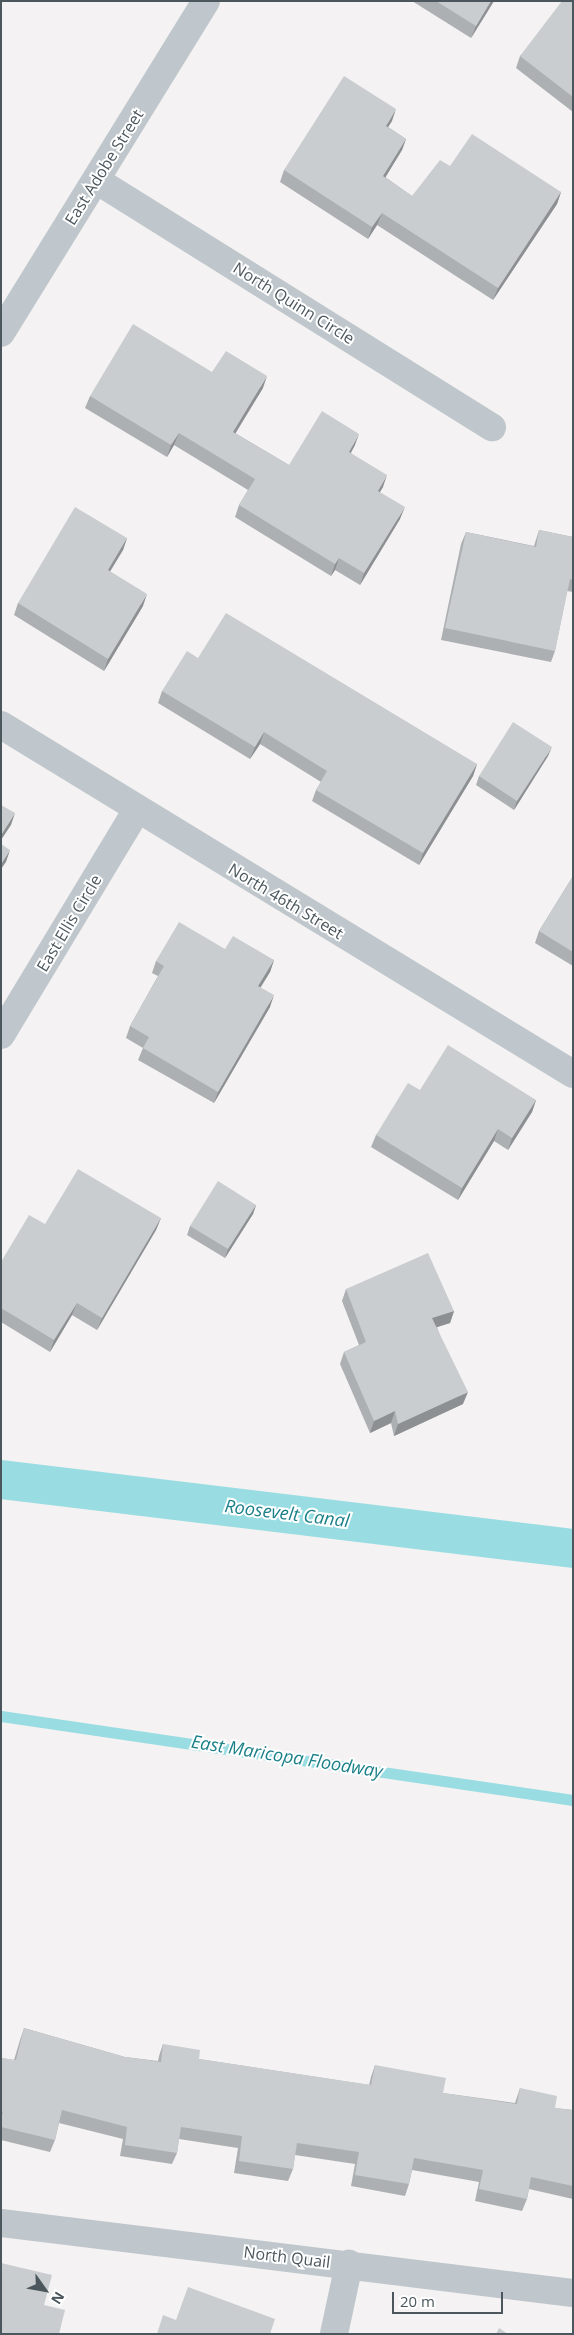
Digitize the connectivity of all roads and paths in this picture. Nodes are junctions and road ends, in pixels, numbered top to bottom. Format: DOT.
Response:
graph roads {
  1 [pos="206,1"];
  2 [pos="96,180"];
  3 [pos="1,333"];
  4 [pos="492,427"];
  5 [pos="1,725"];
  6 [pos="136,811"];
  7 [pos="1,1035"];
  8 [pos="573,1074"];
  9 [pos="1,2223"];
  10 [pos="349,2264"];
  11 [pos="573,2293"];
  12 [pos="334,2334"];
  1 -- 2 [label="street, East Adobe Street"];
  2 -- 3 [label="street, East Adobe Street"];
  2 -- 4 [label="street, North Quinn Circle"];
  5 -- 6 [label="street, North 46th Street"];
  6 -- 7 [label="street, East Ellis Circle"];
  6 -- 8 [label="street, North 46th Street"];
  9 -- 10 [label="street, North Quail"];
  10 -- 11 [label="street, North Quail"];
  10 -- 12 [label="street"];
}
